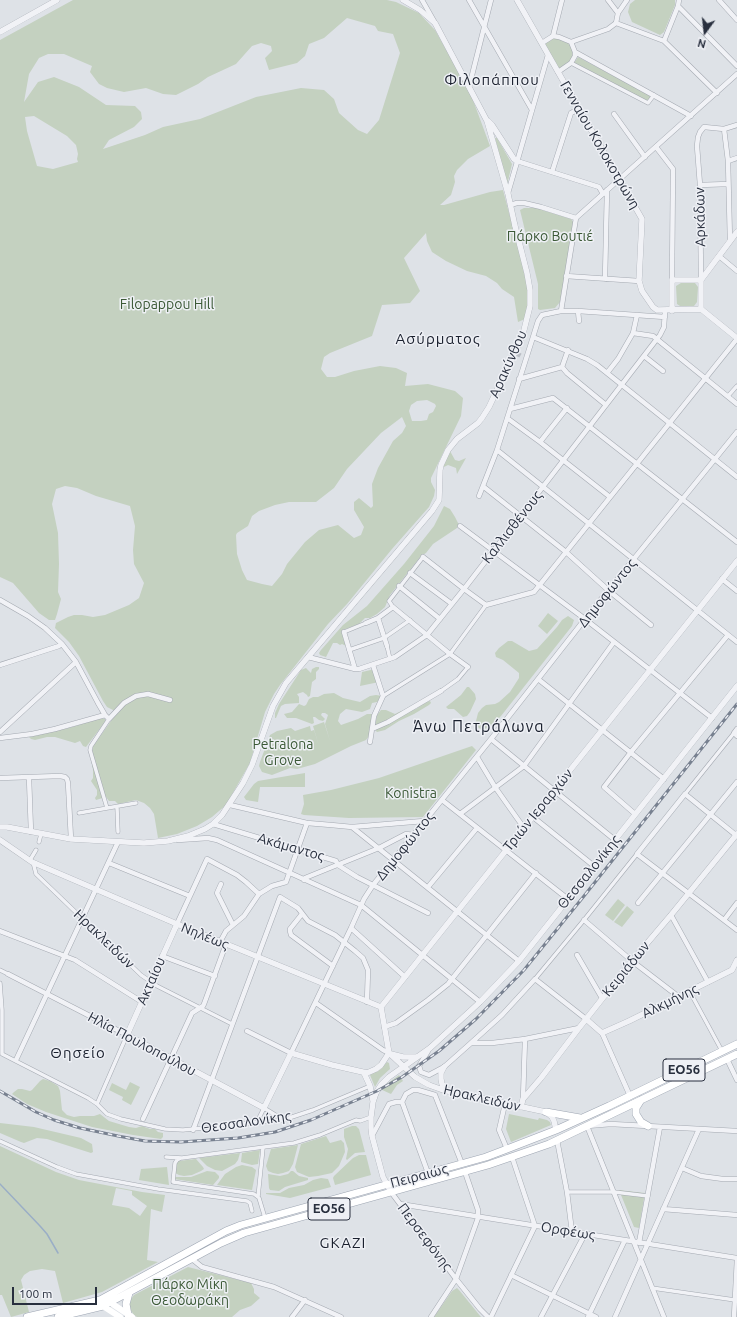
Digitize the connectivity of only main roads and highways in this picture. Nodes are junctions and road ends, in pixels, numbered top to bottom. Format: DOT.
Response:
graph roads {
  1 [pos="737,1044"];
  2 [pos="737,1054"];
  3 [pos="641,1100"];
  4 [pos="546,1112"];
  5 [pos="580,1118"];
  6 [pos="648,1126"];
  7 [pos="556,1130"];
  8 [pos="549,1144"];
  9 [pos="129,1292"];
  10 [pos="105,1301"];
  11 [pos="130,1316"];
  12 [pos="27,1317"];
  13 [pos="58,1317"];
  14 [pos="120,1317"];
  1 -- 5 [label="main road, Πειραιώς / ΕΟ56"];
  2 -- 3 [label="main road, Πειραιώς / ΕΟ56"];
  3 -- 6 [label="main road"];
  3 -- 8 [label="main road, Πειραιώς / ΕΟ56"];
  4 -- 5 [label="main road"];
  5 -- 7 [label="main road, Πειραιώς / ΕΟ56"];
  7 -- 8 [label="main road"];
  7 -- 10 [label="main road, Πειραιώς / ΕΟ56"];
  8 -- 9 [label="main road, Πειραιώς / ΕΟ56"];
  9 -- 10 [label="main road, Πειραιώς / ΕΟ56"];
  9 -- 11 [label="main road"];
  10 -- 11 [label="main road"];
  10 -- 12 [label="main road, ΕΟ56"];
  10 -- 13 [label="main road, ΕΟ56"];
  10 -- 14 [label="main road"];
}
